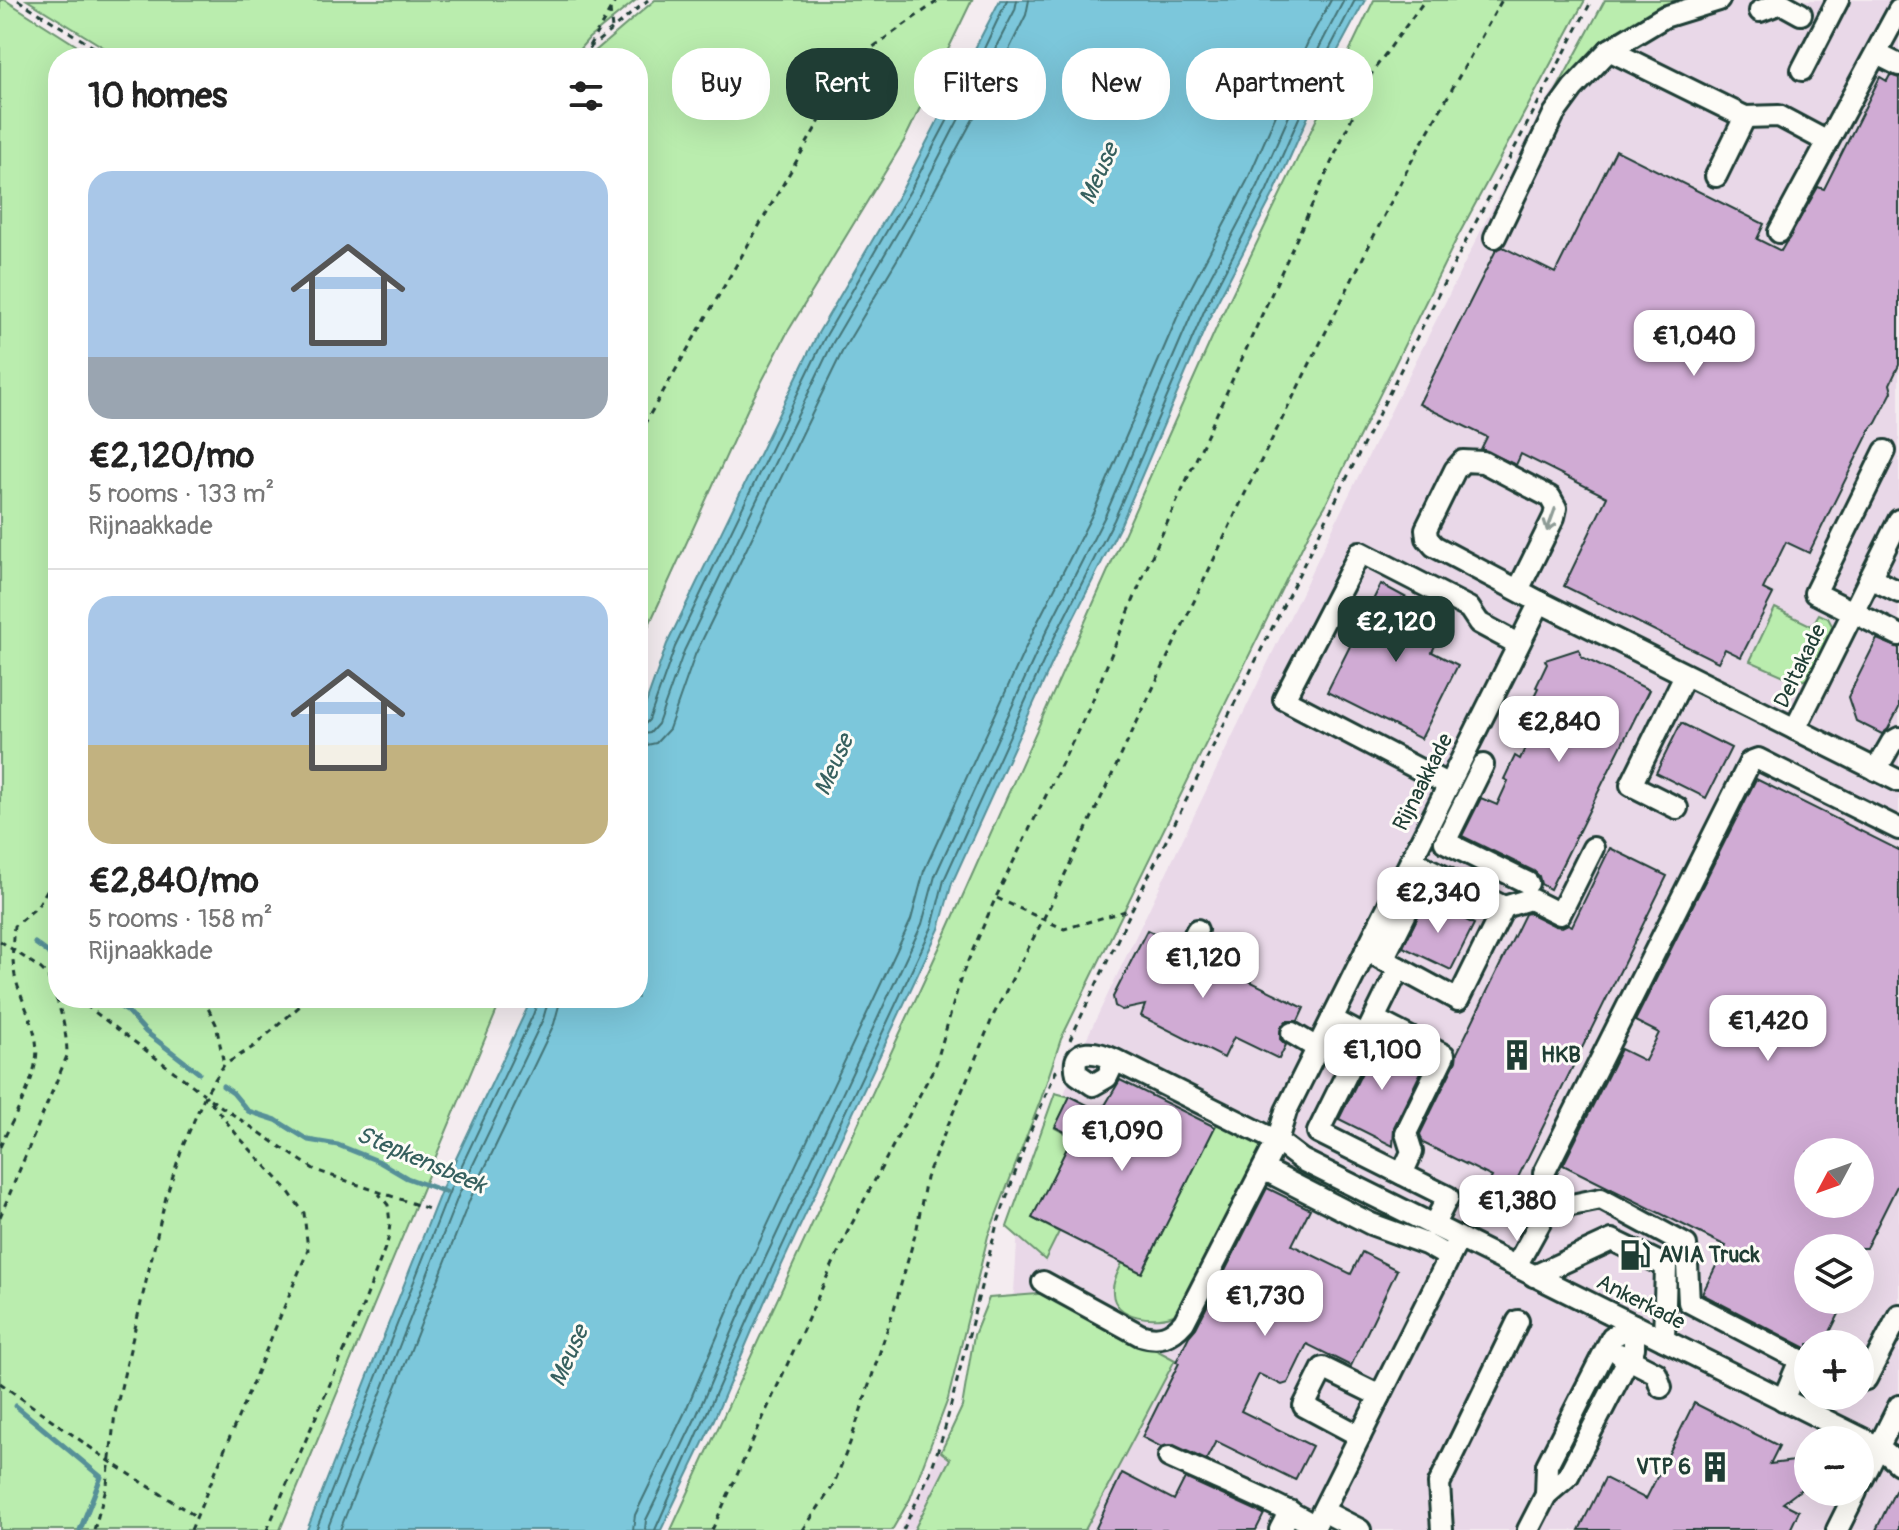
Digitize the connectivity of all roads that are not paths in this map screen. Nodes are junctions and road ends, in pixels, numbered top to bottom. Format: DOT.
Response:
graph roads {
  1 [pos="1719,0"];
  2 [pos="1838,0"];
  3 [pos="1892,0"];
  4 [pos="1780,2"];
  5 [pos="1899,3"];
  6 [pos="1899,10"];
  7 [pos="1760,11"];
  8 [pos="1801,14"];
  9 [pos="1609,50"];
  10 [pos="1877,54"];
  11 [pos="1899,65"];
  12 [pos="1802,70"];
  13 [pos="1745,117"];
  14 [pos="1826,141"];
  15 [pos="1716,176"];
  16 [pos="1779,232"];
  17 [pos="1495,237"];
  18 [pos="1885,451"];
  19 [pos="1899,520"];
  20 [pos="1870,578"];
  21 [pos="1518,590"];
  22 [pos="1899,592"];
  23 [pos="1540,602"];
  24 [pos="1853,612"];
  25 [pos="1899,635"];
  26 [pos="1518,644"];
  27 [pos="1685,675"];
  28 [pos="1795,729"];
  29 [pos="1899,738"];
  30 [pos="1463,755"];
  31 [pos="1483,765"];
  32 [pos="1876,770"];
  33 [pos="1502,774"];
  34 [pos="1899,781"];
  35 [pos="1449,785"];
  36 [pos="1677,808"];
  37 [pos="1899,829"];
  38 [pos="1593,848"];
  39 [pos="1411,860"];
  40 [pos="1528,883"];
  41 [pos="1414,897"];
  42 [pos="1504,907"];
  43 [pos="1197,930"];
  44 [pos="1187,950"];
  45 [pos="1383,959"];
  46 [pos="1332,1019"];
  47 [pos="1370,1028"];
  48 [pos="1292,1033"];
  49 [pos="1317,1048"];
  50 [pos="1115,1060"];
  51 [pos="1277,1141"];
  52 [pos="1273,1174"];
  53 [pos="1402,1174"];
  54 [pos="1547,1210"];
  55 [pos="1433,1226"];
  56 [pos="1459,1238"];
  57 [pos="1449,1257"];
  58 [pos="1525,1271"];
  59 [pos="1043,1282"];
  60 [pos="1518,1321"];
  61 [pos="1897,1322"];
  62 [pos="1634,1325"];
  63 [pos="1664,1340"];
  64 [pos="1606,1347"];
  65 [pos="1794,1357"];
  66 [pos="1629,1359"];
  67 [pos="1874,1364"];
  68 [pos="1794,1380"];
  69 [pos="1661,1387"];
  70 [pos="1380,1396"];
  71 [pos="1783,1400"];
  72 [pos="1899,1406"];
  73 [pos="1360,1436"];
  74 [pos="1879,1447"];
  75 [pos="1169,1457"];
  76 [pos="1874,1457"];
  77 [pos="1899,1464"];
  78 [pos="1546,1495"];
  79 [pos="1849,1506"];
  80 [pos="1290,1511"];
  81 [pos="1317,1522"];
  82 [pos="1280,1530"];
  83 [pos="1360,1530"];
  84 [pos="1442,1530"];
  85 [pos="1528,1530"];
  86 [pos="1837,1530"];
  1 -- 9 [label="street"];
  2 -- 12 [label="street"];
  3 -- 5 [label="street"];
  4 -- 7 [label="street"];
  4 -- 8 [label="street"];
  6 -- 10 [label="street"];
  9 -- 13 [label="street"];
  9 -- 17 [label="street"];
  10 -- 11 [label="street"];
  10 -- 14 [label="street"];
  13 -- 14 [label="street"];
  13 -- 15 [label="street"];
  14 -- 16 [label="street"];
  18 -- 24 [label="street"];
  19 -- 20 [label="street, Deltakade"];
  20 -- 22 [label="street"];
  20 -- 24 [label="street, Deltakade"];
  21 -- 21 [label="street, one-way"];
  21 -- 23 [label="street"];
  23 -- 26 [label="street, Rijnaakkade"];
  23 -- 27 [label="street"];
  24 -- 25 [label="street"];
  24 -- 28 [label="street, Deltakade"];
  26 -- 30 [label="street, Rijnaakkade"];
  26 -- 35 [label="street"];
  27 -- 28 [label="street"];
  27 -- 36 [label="street"];
  28 -- 32 [label="street, Deltakade"];
  29 -- 32 [label="street"];
  30 -- 31 [label="street"];
  30 -- 35 [label="street, Rijnaakkade"];
  31 -- 33 [label="street"];
  31 -- 40 [label="street"];
  32 -- 34 [label="street, Deltakade"];
  35 -- 39 [label="street, Rijnaakkade"];
  37 -- 54 [label="street"];
  38 -- 42 [label="street"];
  39 -- 42 [label="street"];
  39 -- 45 [label="street, Rijnaakkade"];
  41 -- 45 [label="street"];
  42 -- 45 [label="street"];
  43 -- 44 [label="street"];
  45 -- 46 [label="street, Rijnaakkade"];
  45 -- 47 [label="street"];
  46 -- 47 [label="street"];
  46 -- 49 [label="street, Rijnaakkade"];
  47 -- 53 [label="street"];
  47 -- 53 [label="street"];
  48 -- 49 [label="street"];
  49 -- 51 [label="street, Rijnaakkade"];
  50 -- 51 [label="street"];
  51 -- 55 [label="street"];
  51 -- 59 [label="street, Rijnaakkade"];
  52 -- 57 [label="street"];
  53 -- 55 [label="street"];
  54 -- 58 [label="street"];
  54 -- 65 [label="street"];
  55 -- 56 [label="street"];
  56 -- 57 [label="street"];
  56 -- 58 [label="street, Ankerkade"];
  57 -- 70 [label="street"];
  58 -- 62 [label="street, Ankerkade"];
  58 -- 63 [label="street"];
  60 -- 84 [label="street"];
  61 -- 67 [label="street"];
  62 -- 63 [label="street, Ankerkade"];
  62 -- 64 [label="street"];
  62 -- 66 [label="street"];
  63 -- 71 [label="street, Ankerkade"];
  64 -- 66 [label="street"];
  64 -- 78 [label="street"];
  66 -- 69 [label="street"];
  66 -- 78 [label="street"];
  68 -- 71 [label="street"];
  70 -- 73 [label="street"];
  70 -- 73 [label="street"];
  71 -- 74 [label="street, Ankerkade"];
  72 -- 74 [label="street"];
  73 -- 81 [label="street"];
  74 -- 76 [label="street"];
  74 -- 77 [label="street, Ankerkade"];
  75 -- 80 [label="street"];
  78 -- 85 [label="street"];
  79 -- 86 [label="street"];
  80 -- 81 [label="street"];
  80 -- 82 [label="street"];
  81 -- 83 [label="street"];
}
